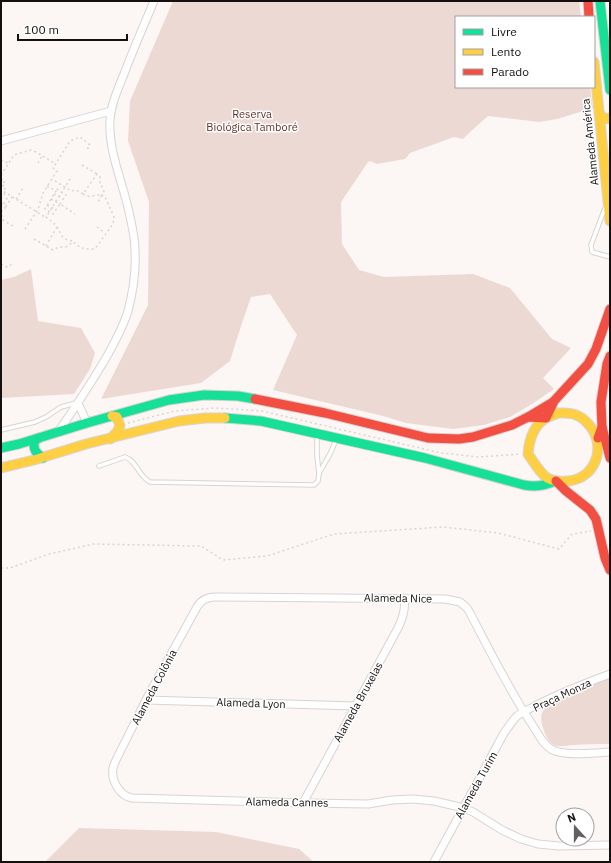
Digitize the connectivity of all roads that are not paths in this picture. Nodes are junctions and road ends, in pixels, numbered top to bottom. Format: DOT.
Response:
graph roads {
  1 [pos="154,1"];
  2 [pos="588,1"];
  3 [pos="600,1"];
  4 [pos="589,16"];
  5 [pos="595,71"];
  6 [pos="610,90"];
  7 [pos="111,111"];
  8 [pos="600,114"];
  9 [pos="610,118"];
  10 [pos="1,141"];
  11 [pos="610,150"];
  12 [pos="604,158"];
  13 [pos="608,201"];
  14 [pos="610,221"];
  15 [pos="610,257"];
  16 [pos="610,309"];
  17 [pos="610,356"];
  18 [pos="554,401"];
  19 [pos="78,403"];
  20 [pos="112,416"];
  21 [pos="528,417"];
  22 [pos="545,418"];
  23 [pos="87,423"];
  24 [pos="602,427"];
  25 [pos="1,430"];
  26 [pos="58,432"];
  27 [pos="317,434"];
  28 [pos="39,438"];
  29 [pos="110,438"];
  30 [pos="336,438"];
  31 [pos="598,438"];
  32 [pos="607,447"];
  33 [pos="1,448"];
  34 [pos="43,458"];
  35 [pos="610,458"];
  36 [pos="99,466"];
  37 [pos="1,468"];
  38 [pos="319,474"];
  39 [pos="556,481"];
  40 [pos="541,486"];
  41 [pos="566,491"];
  42 [pos="610,570"];
  43 [pos="208,598"];
  44 [pos="404,598"];
  45 [pos="610,674"];
  46 [pos="146,700"];
  47 [pos="355,706"];
  48 [pos="524,713"];
  49 [pos="610,752"];
  50 [pos="116,784"];
  51 [pos="302,803"];
  52 [pos="464,808"];
  53 [pos="610,845"];
  54 [pos="434,862"];
  1 -- 7 [label="street"];
  2 -- 4 [label="main road"];
  3 -- 6 [label="main road"];
  5 -- 8 [label="main road, Alameda América"];
  7 -- 10 [label="street"];
  7 -- 19 [label="street"];
  8 -- 9 [label="main road"];
  8 -- 12 [label="main road, Alameda América"];
  11 -- 12 [label="main road"];
  12 -- 13 [label="main road, Alameda América"];
  13 -- 14 [label="main road, Alameda América"];
  13 -- 15 [label="lane"];
  16 -- 18 [label="main road"];
  17 -- 24 [label="main road"];
  18 -- 21 [label="main road"];
  18 -- 22 [label="main road"];
  19 -- 23 [label="street"];
  19 -- 25 [label="lane"];
  19 -- 26 [label="street"];
  20 -- 21 [label="main road"];
  20 -- 23 [label="main road"];
  20 -- 29 [label="main road"];
  21 -- 22 [label="main road"];
  22 -- 31 [label="main road"];
  22 -- 39 [label="main road"];
  23 -- 26 [label="main road"];
  24 -- 31 [label="main road"];
  24 -- 32 [label="main road"];
  26 -- 28 [label="main road"];
  27 -- 29 [label="main road"];
  27 -- 30 [label="main road"];
  27 -- 38 [label="lane"];
  28 -- 33 [label="main road"];
  28 -- 34 [label="main road"];
  29 -- 34 [label="main road"];
  30 -- 38 [label="lane"];
  30 -- 40 [label="main road"];
  31 -- 32 [label="main road"];
  31 -- 39 [label="main road"];
  32 -- 35 [label="main road"];
  34 -- 37 [label="main road"];
  36 -- 38 [label="lane"];
  39 -- 40 [label="main road"];
  39 -- 41 [label="main road"];
  40 -- 41 [label="main road"];
  41 -- 42 [label="main road"];
  43 -- 44 [label="street, Alameda Nice"];
  43 -- 46 [label="street, Alameda Colônia"];
  44 -- 47 [label="street, Alameda Bruxelas"];
  44 -- 48 [label="street, Alameda Nice"];
  45 -- 48 [label="street, Praça Monza"];
  46 -- 47 [label="street, Alameda Lyon"];
  46 -- 50 [label="street, Alameda Colônia"];
  47 -- 51 [label="street, Alameda Bruxelas"];
  48 -- 49 [label="street, Praça Monza"];
  48 -- 52 [label="street, Alameda Turim"];
  50 -- 51 [label="street, Alameda Cannes"];
  51 -- 52 [label="street, Alameda Cannes"];
  52 -- 53 [label="street, Alameda Cannes"];
  52 -- 54 [label="street, Alameda Turim"];
}
